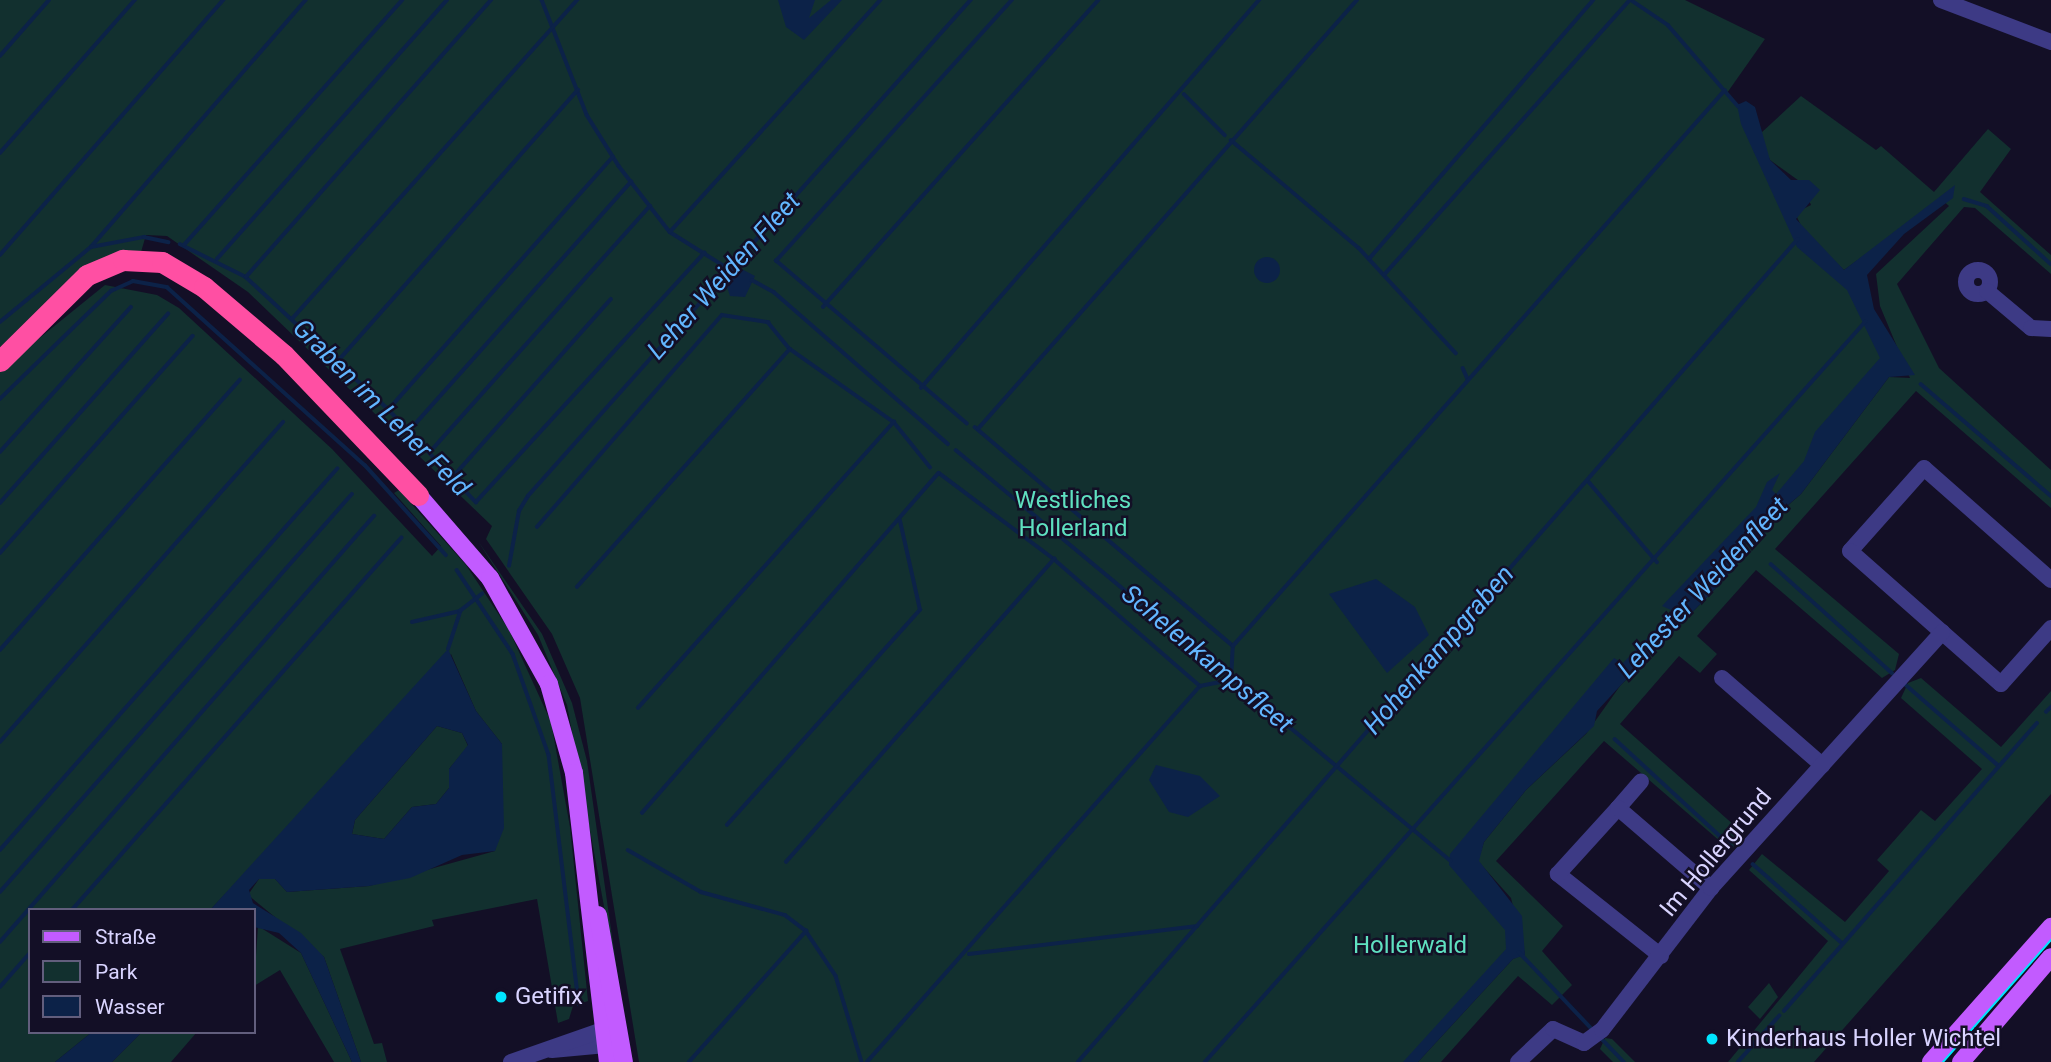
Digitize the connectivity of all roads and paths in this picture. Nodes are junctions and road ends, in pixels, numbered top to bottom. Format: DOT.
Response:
graph roads {
  1 [pos="1941,0"];
  2 [pos="2051,42"];
  3 [pos="1987,291"];
  4 [pos="2051,329"];
  5 [pos="0,361"];
  6 [pos="418,495"];
  7 [pos="2051,580"];
  8 [pos="2051,628"];
  9 [pos="1942,632"];
  10 [pos="1722,678"];
  11 [pos="1822,765"];
  12 [pos="1641,782"];
  13 [pos="1618,808"];
  14 [pos="1711,888"];
  15 [pos="2051,927"];
  16 [pos="1661,956"];
  17 [pos="2051,957"];
  18 [pos="608,1026"];
  19 [pos="546,1050"];
  20 [pos="611,1051"];
  21 [pos="511,1062"];
  22 [pos="624,1062"];
  23 [pos="1518,1062"];
  24 [pos="1931,1062"];
  25 [pos="1961,1062"];
  1 -- 2 [label="street"];
  3 -- 4 [label="street"];
  5 -- 6 [label="highway"];
  6 -- 18 [label="main road"];
  7 -- 9 [label="street"];
  8 -- 9 [label="street"];
  9 -- 11 [label="street, Im Hollergrund"];
  10 -- 11 [label="street"];
  11 -- 14 [label="street, Im Hollergrund"];
  12 -- 13 [label="street"];
  13 -- 14 [label="street"];
  13 -- 16 [label="street"];
  14 -- 16 [label="street, Im Hollergrund"];
  15 -- 24 [label="main road"];
  16 -- 23 [label="street, Im Hollergrund"];
  17 -- 25 [label="main road"];
  18 -- 19 [label="street"];
  18 -- 20 [label="main road"];
  19 -- 20 [label="street"];
  19 -- 21 [label="street"];
  20 -- 22 [label="main road"];
}
